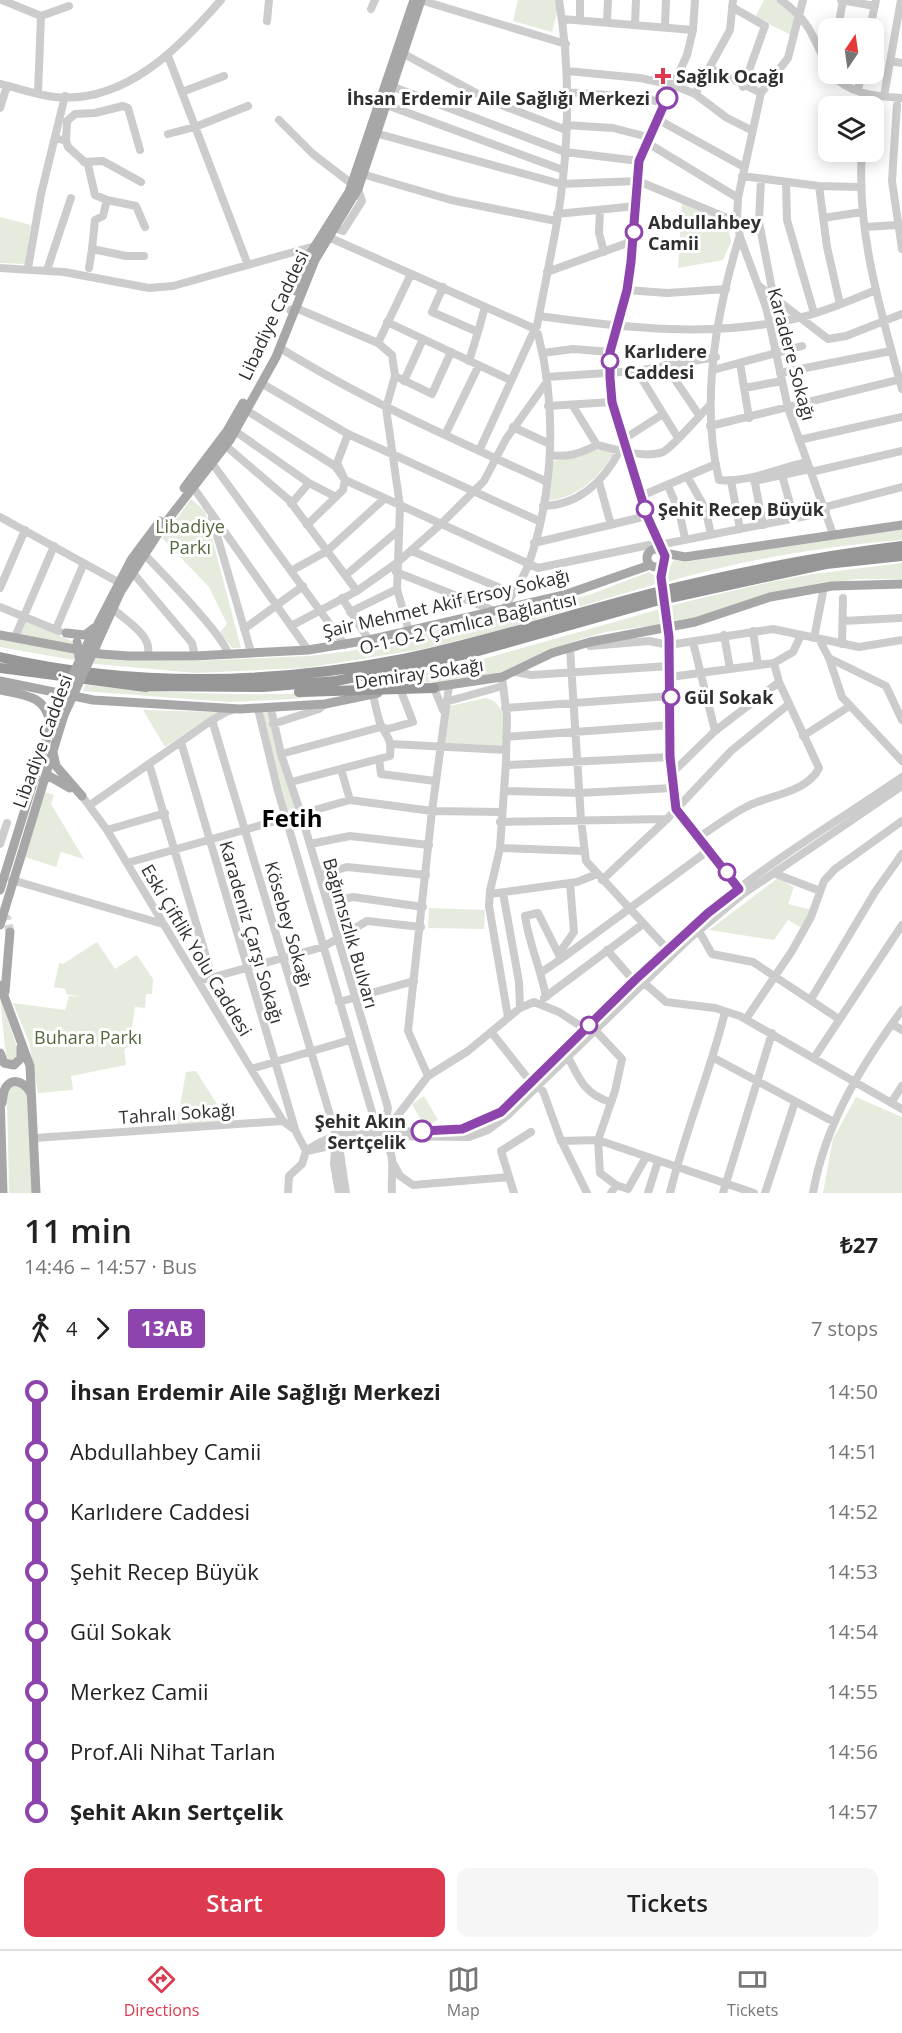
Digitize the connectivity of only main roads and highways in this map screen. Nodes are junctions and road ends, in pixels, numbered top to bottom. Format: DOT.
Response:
graph roads {
  1 [pos="414,0"];
  2 [pos="420,0"];
  3 [pos="355,186"];
  4 [pos="326,235"];
  5 [pos="293,309"];
  6 [pos="902,525"];
  7 [pos="902,546"];
  8 [pos="662,550"];
  9 [pos="902,556"];
  10 [pos="649,558"];
  11 [pos="902,584"];
  12 [pos="98,624"];
  13 [pos="0,635"];
  14 [pos="95,647"];
  15 [pos="0,657"];
  16 [pos="77,666"];
  17 [pos="0,668"];
  18 [pos="0,681"];
  19 [pos="141,686"];
  20 [pos="434,688"];
  21 [pos="0,690"];
  22 [pos="60,714"];
  23 [pos="50,725"];
  24 [pos="54,744"];
  25 [pos="43,771"];
  26 [pos="66,777"];
  27 [pos="0,890"];
  28 [pos="0,925"];
  29 [pos="10,932"];
  30 [pos="0,985"];
  31 [pos="6,1003"];
  32 [pos="19,1036"];
  33 [pos="0,1053"];
  34 [pos="0,1095"];
  35 [pos="33,1102"];
  36 [pos="1,1106"];
  37 [pos="3,1193"];
  38 [pos="36,1193"];
  1 -- 3 [label="main road, Libadiye Caddesi"];
  2 -- 3 [label="main road, Libadiye Caddesi"];
  3 -- 4 [label="main road, Libadiye Caddesi"];
  3 -- 4 [label="main road, Libadiye Caddesi"];
  4 -- 5 [label="main road, Libadiye Caddesi"];
  4 -- 5 [label="main road, Libadiye Caddesi"];
  5 -- 12 [label="main road, Libadiye Caddesi"];
  5 -- 14 [label="main road, Libadiye Caddesi"];
  6 -- 8 [label="main road"];
  7 -- 15 [label="highway, O-1-O-2 Çamlıca Bağlantısı"];
  8 -- 10 [label="main road"];
  8 -- 10 [label="main road"];
  9 -- 19 [label="highway"];
  10 -- 14 [label="main road, Şair Mehmet Akif Ersoy Sokağı"];
  11 -- 20 [label="main road, Demiray Sokağı"];
  12 -- 14 [label="main road, Libadiye Caddesi"];
  12 -- 16 [label="main road, bridge"];
  13 -- 14 [label="main road, Şair Mehmet Akif Ersoy Sokağı"];
  14 -- 16 [label="main road, Libadiye Caddesi, bridge"];
  14 -- 22 [label="main road, Libadiye Caddesi, bridge"];
  16 -- 22 [label="main road, Libadiye Caddesi, bridge"];
  17 -- 19 [label="highway"];
  18 -- 20 [label="main road, Demiray Sokağı"];
  19 -- 20 [label="highway"];
  21 -- 23 [label="main road"];
  22 -- 23 [label="main road, Libadiye Caddesi"];
  22 -- 24 [label="main road, Libadiye Caddesi"];
  23 -- 25 [label="main road, Libadiye Caddesi"];
  24 -- 25 [label="main road, Libadiye Caddesi"];
  24 -- 26 [label="main road"];
  25 -- 26 [label="main road"];
  25 -- 26 [label="main road"];
  25 -- 27 [label="main road, Libadiye Caddesi"];
  25 -- 28 [label="main road, Libadiye Caddesi"];
  29 -- 31 [label="main road"];
  30 -- 31 [label="main road"];
  31 -- 32 [label="main road"];
  32 -- 33 [label="main road"];
  32 -- 35 [label="main road"];
  34 -- 36 [label="main road"];
  35 -- 36 [label="main road"];
  35 -- 38 [label="main road"];
  36 -- 37 [label="main road"];
}
